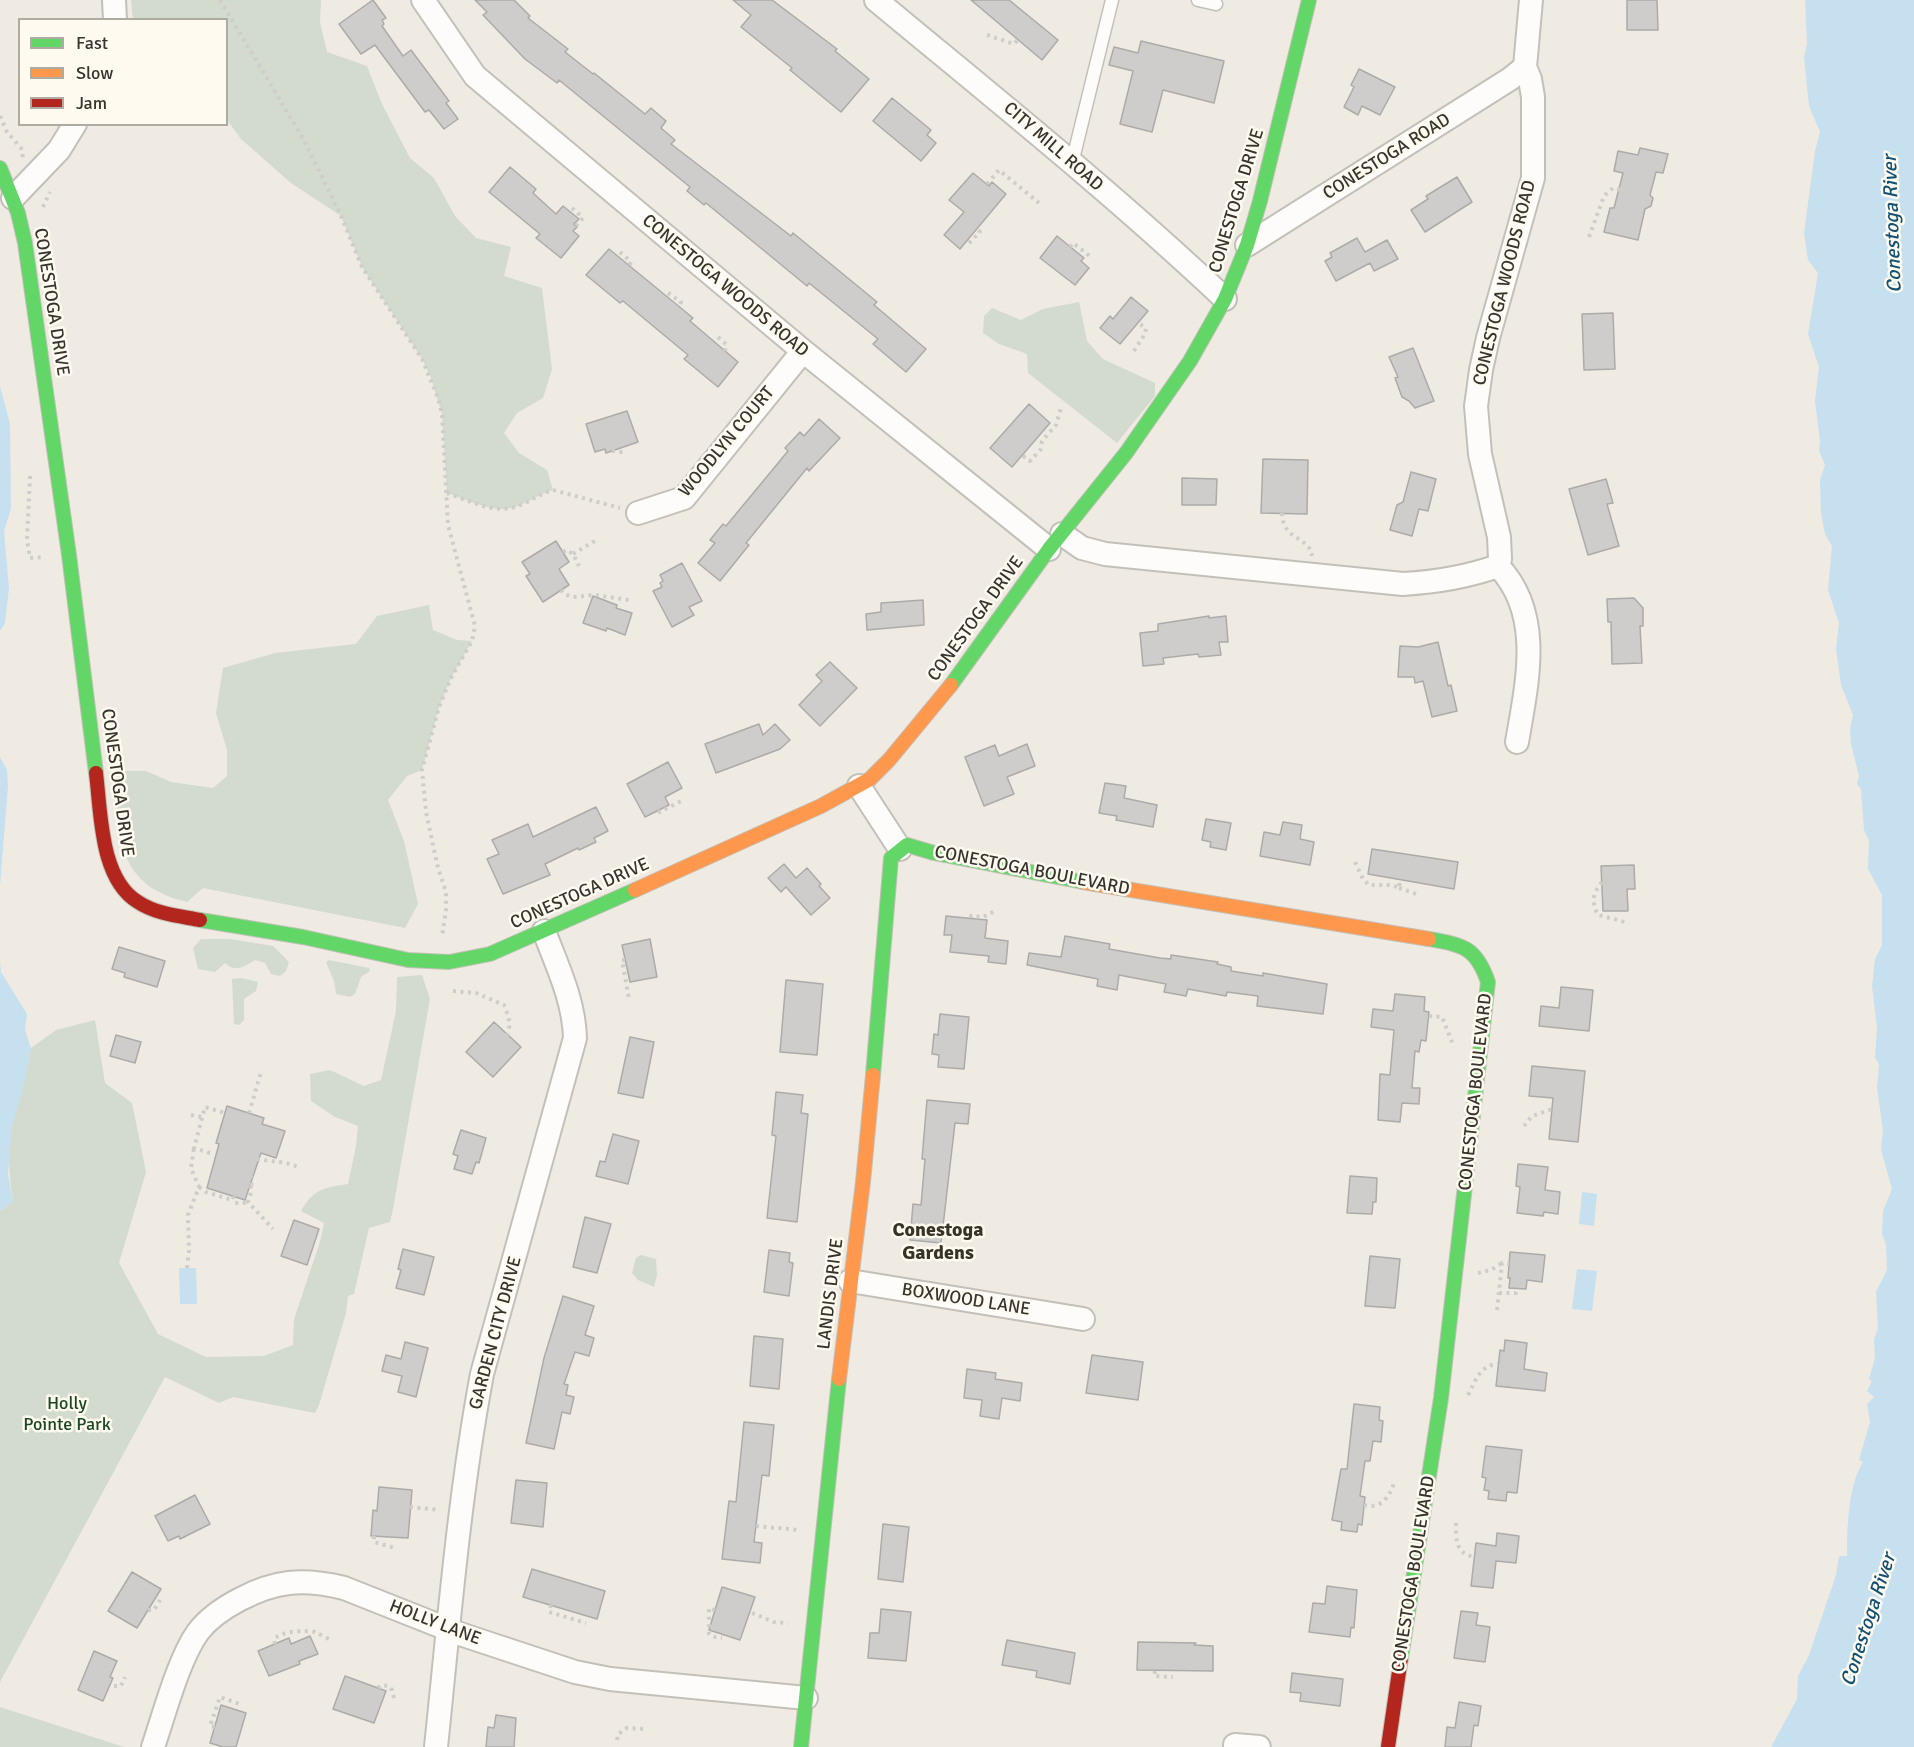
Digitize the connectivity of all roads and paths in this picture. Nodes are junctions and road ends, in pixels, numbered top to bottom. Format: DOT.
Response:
graph roads {
  1 [pos="114,0"];
  2 [pos="220,0"];
  3 [pos="423,0"];
  4 [pos="876,0"];
  5 [pos="1112,0"];
  6 [pos="1198,0"];
  7 [pos="1309,0"];
  8 [pos="1531,0"];
  9 [pos="1216,4"];
  10 [pos="116,18"];
  11 [pos="987,35"];
  12 [pos="1022,35"];
  13 [pos="1525,67"];
  14 [pos="0,116"];
  15 [pos="74,126"];
  16 [pos="23,156"];
  17 [pos="1072,163"];
  18 [pos="0,168"];
  19 [pos="987,184"];
  20 [pos="54,187"];
  21 [pos="1621,190"];
  22 [pos="13,198"];
  23 [pos="1039,203"];
  24 [pos="572,208"];
  25 [pos="42,216"];
  26 [pos="971,222"];
  27 [pos="576,226"];
  28 [pos="1589,237"];
  29 [pos="969,243"];
  30 [pos="1247,245"];
  31 [pos="1070,246"];
  32 [pos="620,252"];
  33 [pos="1091,258"];
  34 [pos="629,266"];
  35 [pos="669,293"];
  36 [pos="1225,299"];
  37 [pos="679,306"];
  38 [pos="1138,323"];
  39 [pos="718,337"];
  40 [pos="725,351"];
  41 [pos="803,351"];
  42 [pos="1134,351"];
  43 [pos="1061,408"];
  44 [pos="612,451"];
  45 [pos="627,451"];
  46 [pos="1023,456"];
  47 [pos="447,493"];
  48 [pos="638,513"];
  49 [pos="1282,513"];
  50 [pos="598,540"];
  51 [pos="1056,542"];
  52 [pos="562,552"];
  53 [pos="573,554"];
  54 [pos="579,566"];
  55 [pos="1498,566"];
  56 [pos="1316,574"];
  57 [pos="561,590"];
  58 [pos="628,600"];
  59 [pos="1517,742"];
  60 [pos="859,786"];
  61 [pos="683,800"];
  62 [pos="658,811"];
  63 [pos="900,849"];
  64 [pos="1355,862"];
  65 [pos="1400,879"];
  66 [pos="1602,882"];
  67 [pos="1399,888"];
  68 [pos="1419,895"];
  69 [pos="995,911"];
  70 [pos="971,918"];
  71 [pos="1625,922"];
  72 [pos="544,931"];
  73 [pos="626,960"];
  74 [pos="434,962"];
  75 [pos="453,991"];
  76 [pos="629,999"];
  77 [pos="1429,1016"];
  78 [pos="507,1035"];
  79 [pos="1454,1047"];
  80 [pos="261,1072"];
  81 [pos="1552,1109"];
  82 [pos="225,1113"];
  83 [pos="249,1113"];
  84 [pos="191,1115"];
  85 [pos="202,1117"];
  86 [pos="1524,1126"];
  87 [pos="194,1148"];
  88 [pos="210,1153"];
  89 [pos="250,1153"];
  90 [pos="242,1157"];
  91 [pos="249,1159"];
  92 [pos="299,1167"];
  93 [pos="199,1187"];
  94 [pos="248,1203"];
  95 [pos="273,1229"];
  96 [pos="1509,1264"];
  97 [pos="187,1268"];
  98 [pos="850,1281"];
  99 [pos="1518,1288"];
  100 [pos="1499,1293"];
  101 [pos="1497,1310"];
  102 [pos="1083,1319"];
  103 [pos="1498,1364"];
  104 [pos="1464,1401"];
  105 [pos="1394,1483"];
  106 [pos="1364,1505"];
  107 [pos="410,1507"];
  108 [pos="440,1510"];
  109 [pos="1456,1522"];
  110 [pos="756,1526"];
  111 [pos="823,1533"];
  112 [pos="374,1536"];
  113 [pos="395,1548"];
  114 [pos="1474,1557"];
  115 [pos="160,1600"];
  116 [pos="551,1605"];
  117 [pos="148,1610"];
  118 [pos="715,1610"];
  119 [pos="752,1613"];
  120 [pos="586,1623"];
  121 [pos="814,1625"];
  122 [pos="448,1628"];
  123 [pos="722,1638"];
  124 [pos="329,1639"];
  125 [pos="275,1644"];
  126 [pos="1155,1671"];
  127 [pos="125,1677"];
  128 [pos="1173,1677"];
  129 [pos="114,1686"];
  130 [pos="378,1688"];
  131 [pos="806,1698"];
  132 [pos="395,1702"];
  133 [pos="240,1704"];
  134 [pos="214,1727"];
  135 [pos="647,1729"];
  136 [pos="617,1740"];
  137 [pos="1235,1745"];
  138 [pos="153,1747"];
  139 [pos="436,1747"];
  140 [pos="801,1747"];
  141 [pos="1259,1747"];
  142 [pos="1388,1747"];
  1 -- 10 [label="street"];
  2 -- 47 [label="path"];
  3 -- 41 [label="street, CONESTOGA WOODS ROAD"];
  4 -- 17 [label="street, CITY MILL ROAD"];
  5 -- 17 [label="lane"];
  6 -- 9 [label="lane"];
  7 -- 30 [label="street, CONESTOGA DRIVE"];
  8 -- 13 [label="street, CONESTOGA WOODS ROAD"];
  11 -- 12 [label="path"];
  13 -- 30 [label="street, CONESTOGA ROAD"];
  13 -- 55 [label="street, CONESTOGA WOODS ROAD"];
  14 -- 16 [label="path"];
  15 -- 22 [label="street"];
  17 -- 36 [label="street, CITY MILL ROAD"];
  18 -- 22 [label="street, CONESTOGA DRIVE"];
  19 -- 23 [label="path"];
  20 -- 25 [label="path"];
  21 -- 28 [label="path"];
  22 -- 74 [label="street, CONESTOGA DRIVE"];
  24 -- 27 [label="path"];
  26 -- 29 [label="path"];
  30 -- 36 [label="street, CONESTOGA DRIVE"];
  31 -- 33 [label="path"];
  32 -- 34 [label="path"];
  35 -- 37 [label="path"];
  36 -- 51 [label="street, CONESTOGA DRIVE"];
  38 -- 42 [label="path"];
  39 -- 40 [label="path"];
  41 -- 48 [label="street, WOODLYN COURT"];
  41 -- 51 [label="street, CONESTOGA WOODS ROAD"];
  43 -- 46 [label="path"];
  44 -- 45 [label="path"];
  47 -- 48 [label="path"];
  47 -- 74 [label="path"];
  49 -- 56 [label="path"];
  50 -- 53 [label="path"];
  51 -- 56 [label="street, CONESTOGA WOODS ROAD"];
  51 -- 60 [label="street, CONESTOGA DRIVE"];
  52 -- 53 [label="path"];
  53 -- 54 [label="path"];
  55 -- 56 [label="street, CONESTOGA WOODS ROAD"];
  55 -- 59 [label="street"];
  57 -- 58 [label="path"];
  60 -- 63 [label="street"];
  60 -- 72 [label="street, CONESTOGA DRIVE"];
  61 -- 62 [label="path"];
  63 -- 98 [label="street, LANDIS DRIVE"];
  63 -- 142 [label="street, CONESTOGA BOULEVARD"];
  64 -- 67 [label="path"];
  65 -- 67 [label="path"];
  66 -- 71 [label="path"];
  67 -- 68 [label="path"];
  69 -- 70 [label="path"];
  72 -- 74 [label="street, CONESTOGA DRIVE"];
  72 -- 122 [label="street, GARDEN CITY DRIVE"];
  73 -- 76 [label="path"];
  75 -- 78 [label="path"];
  77 -- 79 [label="path"];
  80 -- 83 [label="path"];
  81 -- 86 [label="path"];
  82 -- 85 [label="path"];
  84 -- 85 [label="path"];
  85 -- 87 [label="path"];
  87 -- 88 [label="path"];
  87 -- 93 [label="path"];
  89 -- 91 [label="path"];
  90 -- 91 [label="path"];
  91 -- 92 [label="path"];
  91 -- 94 [label="path"];
  93 -- 94 [label="path"];
  93 -- 97 [label="path"];
  94 -- 95 [label="path"];
  96 -- 100 [label="path"];
  98 -- 102 [label="street, BOXWOOD LANE"];
  98 -- 111 [label="street, LANDIS DRIVE"];
  99 -- 100 [label="path"];
  100 -- 101 [label="path"];
  103 -- 104 [label="path"];
  105 -- 106 [label="path"];
  107 -- 108 [label="path"];
  109 -- 114 [label="path"];
  110 -- 111 [label="path"];
  111 -- 121 [label="street, LANDIS DRIVE"];
  112 -- 113 [label="path"];
  115 -- 117 [label="path"];
  116 -- 120 [label="path"];
  118 -- 123 [label="path"];
  119 -- 121 [label="path"];
  121 -- 131 [label="street, LANDIS DRIVE"];
  122 -- 131 [label="street, HOLLY LANE"];
  122 -- 138 [label="street, HOLLY LANE"];
  122 -- 139 [label="street, GARDEN CITY DRIVE"];
  124 -- 125 [label="path"];
  126 -- 128 [label="path"];
  127 -- 129 [label="path"];
  130 -- 132 [label="path"];
  131 -- 140 [label="street, LANDIS DRIVE"];
  133 -- 134 [label="path"];
  135 -- 136 [label="path"];
  137 -- 141 [label="street"];
}
